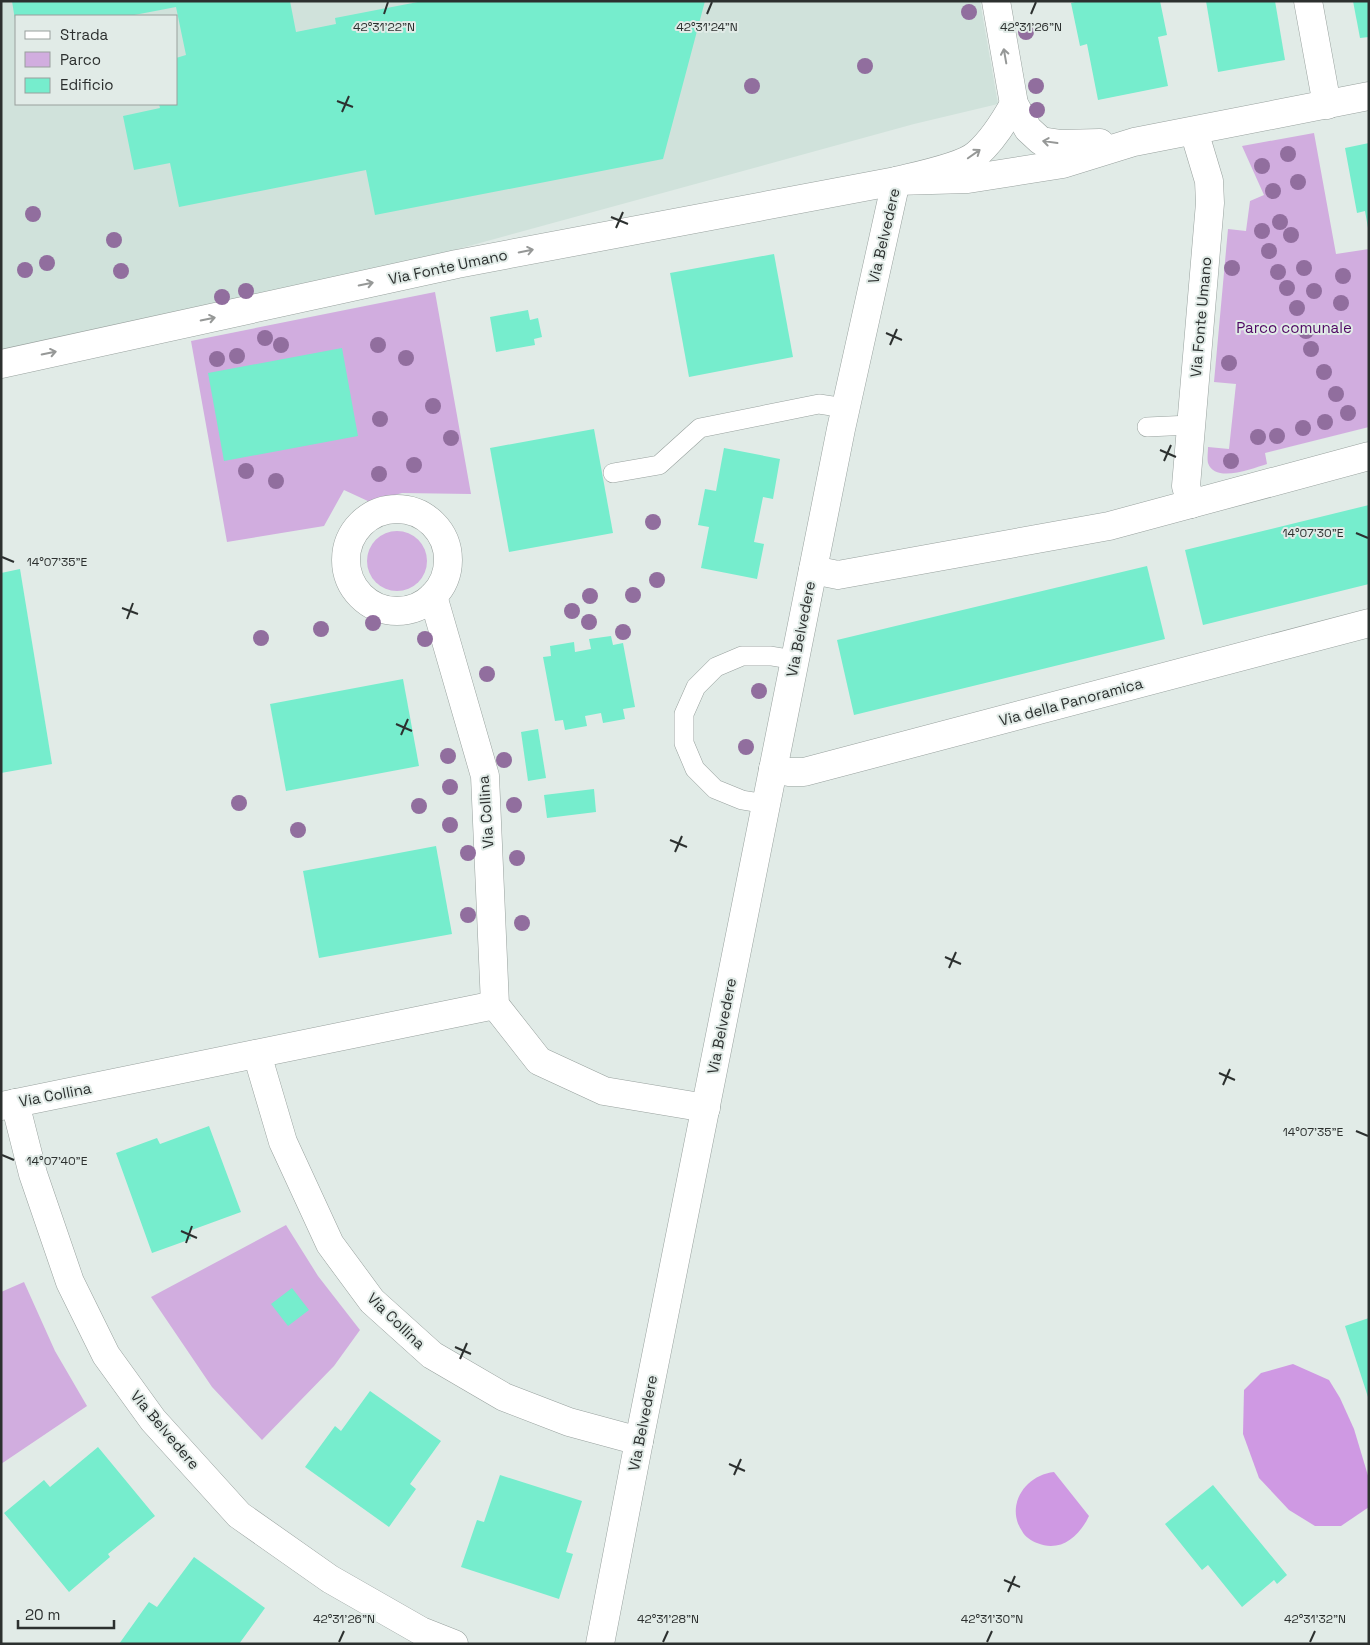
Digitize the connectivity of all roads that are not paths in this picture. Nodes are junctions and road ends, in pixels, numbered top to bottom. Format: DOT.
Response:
graph roads {
  1 [pos="996,1"];
  2 [pos="1308,1"];
  3 [pos="1369,96"];
  4 [pos="1014,104"];
  5 [pos="1327,105"];
  6 [pos="1194,131"];
  7 [pos="1134,142"];
  8 [pos="896,181"];
  9 [pos="1,364"];
  10 [pos="845,408"];
  11 [pos="1191,425"];
  12 [pos="1147,427"];
  13 [pos="1369,456"];
  14 [pos="614,473"];
  15 [pos="1191,504"];
  16 [pos="813,570"];
  17 [pos="433,596"];
  18 [pos="1369,623"];
  19 [pos="795,660"];
  20 [pos="773,769"];
  21 [pos="766,804"];
  22 [pos="495,1005"];
  23 [pos="257,1054"];
  24 [pos="8,1104"];
  25 [pos="706,1108"];
  26 [pos="639,1441"];
  27 [pos="454,1644"];
  28 [pos="600,1644"];
  4 -- 1 [label="street, one-way"];
  2 -- 5 [label="street"];
  3 -- 5 [label="street, Via Fonte Umano"];
  7 -- 4 [label="street, Via Fonte Umano, one-way"];
  8 -- 4 [label="street, Via Fonte Umano, one-way"];
  5 -- 6 [label="street, Via Fonte Umano"];
  6 -- 7 [label="street, Via Fonte Umano"];
  6 -- 11 [label="street, Via Fonte Umano"];
  7 -- 8 [label="street, Via Fonte Umano"];
  9 -- 8 [label="street, Via Fonte Umano, one-way"];
  8 -- 10 [label="street, Via Belvedere"];
  10 -- 14 [label="lane"];
  10 -- 16 [label="street, Via Belvedere"];
  11 -- 12 [label="lane"];
  11 -- 15 [label="street, Via Fonte Umano"];
  13 -- 15 [label="street"];
  15 -- 16 [label="street"];
  16 -- 19 [label="street, Via Belvedere"];
  17 -- 22 [label="street, Via Collina"];
  18 -- 20 [label="street, Via della Panoramica"];
  19 -- 20 [label="street, Via Belvedere"];
  19 -- 21 [label="lane"];
  20 -- 21 [label="street, Via Belvedere"];
  21 -- 25 [label="street, Via Belvedere"];
  22 -- 23 [label="street, Via Collina"];
  22 -- 25 [label="street"];
  23 -- 24 [label="street, Via Collina"];
  23 -- 26 [label="street, Via Collina"];
  24 -- 27 [label="street, Via Belvedere"];
  25 -- 26 [label="street, Via Belvedere"];
  26 -- 28 [label="street, Via Belvedere"];
}
